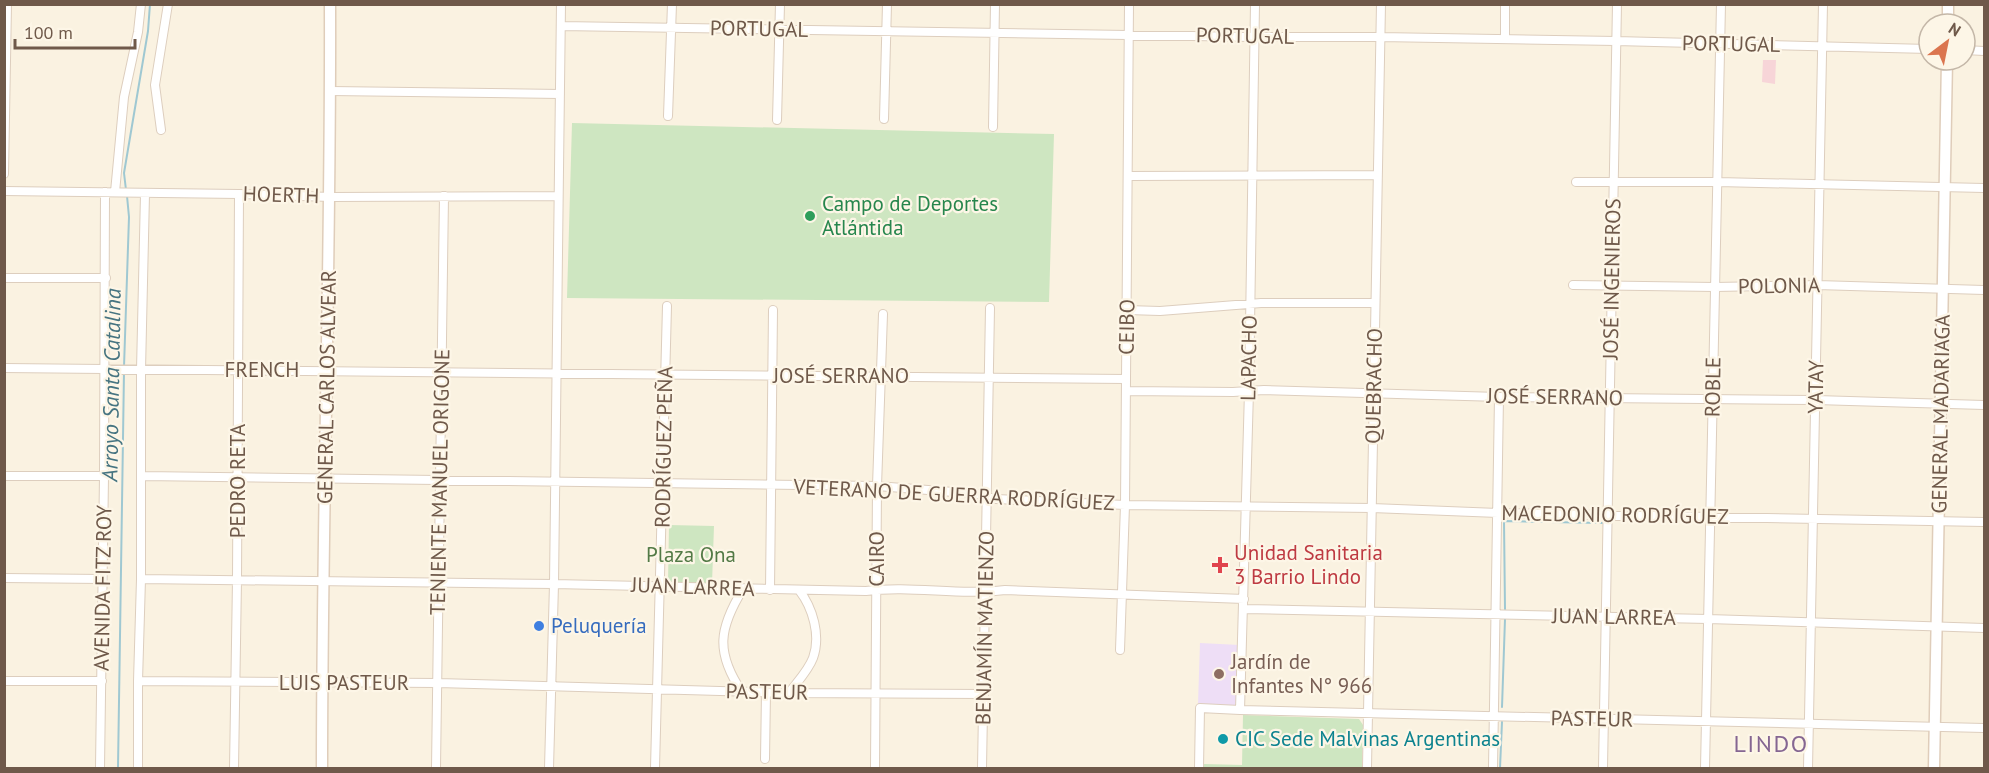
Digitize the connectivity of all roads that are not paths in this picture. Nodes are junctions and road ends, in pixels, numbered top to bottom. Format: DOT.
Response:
graph roads {
  1 [pos="7,4"];
  2 [pos="141,4"];
  3 [pos="168,4"];
  4 [pos="330,4"];
  5 [pos="561,4"];
  6 [pos="672,4"];
  7 [pos="780,4"];
  8 [pos="887,4"];
  9 [pos="995,4"];
  10 [pos="1129,4"];
  11 [pos="1256,4"];
  12 [pos="1381,4"];
  13 [pos="1505,4"];
  14 [pos="1617,4"];
  15 [pos="1721,4"];
  16 [pos="1822,4"];
  17 [pos="561,26"];
  18 [pos="671,28"];
  19 [pos="779,30"];
  20 [pos="887,31"];
  21 [pos="994,33"];
  22 [pos="1129,34"];
  23 [pos="1254,37"];
  24 [pos="1380,37"];
  25 [pos="1505,39"];
  26 [pos="1616,41"];
  27 [pos="1721,44"];
  28 [pos="1822,45"];
  29 [pos="1917,49"];
  30 [pos="1947,72"];
  31 [pos="330,91"];
  32 [pos="560,94"];
  33 [pos="668,116"];
  34 [pos="884,119"];
  35 [pos="777,120"];
  36 [pos="993,127"];
  37 [pos="160,130"];
  38 [pos="4,174"];
  39 [pos="1252,175"];
  40 [pos="1377,175"];
  41 [pos="1128,177"];
  42 [pos="1576,182"];
  43 [pos="1718,182"];
  44 [pos="1614,183"];
  45 [pos="1820,184"];
  46 [pos="1946,188"];
  47 [pos="1984,188"];
  48 [pos="4,191"];
  49 [pos="105,192"];
  50 [pos="118,193"];
  51 [pos="145,194"];
  52 [pos="239,194"];
  53 [pos="444,196"];
  54 [pos="558,196"];
  55 [pos="331,197"];
  56 [pos="4,278"];
  57 [pos="105,278"];
  58 [pos="1611,284"];
  59 [pos="1573,285"];
  60 [pos="1817,285"];
  61 [pos="1715,287"];
  62 [pos="1944,290"];
  63 [pos="1984,290"];
  64 [pos="1375,303"];
  65 [pos="1250,304"];
  66 [pos="667,306"];
  67 [pos="990,308"];
  68 [pos="773,309"];
  69 [pos="1127,310"];
  70 [pos="883,314"];
  71 [pos="4,368"];
  72 [pos="104,368"];
  73 [pos="141,370"];
  74 [pos="238,370"];
  75 [pos="328,370"];
  76 [pos="442,371"];
  77 [pos="556,372"];
  78 [pos="666,376"];
  79 [pos="772,376"];
  80 [pos="881,376"];
  81 [pos="988,378"];
  82 [pos="1126,379"];
  83 [pos="1126,391"];
  84 [pos="1249,391"];
  85 [pos="1373,394"];
  86 [pos="1499,397"];
  87 [pos="1610,398"];
  88 [pos="1713,398"];
  89 [pos="1816,400"];
  90 [pos="1941,404"];
  91 [pos="1984,405"];
  92 [pos="4,476"];
  93 [pos="105,476"];
  94 [pos="143,476"];
  95 [pos="324,477"];
  96 [pos="237,478"];
  97 [pos="440,479"];
  98 [pos="554,481"];
  99 [pos="663,483"];
  100 [pos="771,485"];
  101 [pos="877,486"];
  102 [pos="987,496"];
  103 [pos="1125,505"];
  104 [pos="1246,505"];
  105 [pos="1372,508"];
  106 [pos="1498,513"];
  107 [pos="1609,514"];
  108 [pos="1711,516"];
  109 [pos="1813,519"];
  110 [pos="1939,522"];
  111 [pos="1984,522"];
  112 [pos="4,578"];
  113 [pos="102,579"];
  114 [pos="141,579"];
  115 [pos="237,580"];
  116 [pos="323,581"];
  117 [pos="438,583"];
  118 [pos="554,584"];
  119 [pos="662,586"];
  120 [pos="743,589"];
  121 [pos="770,590"];
  122 [pos="799,590"];
  123 [pos="876,590"];
  124 [pos="986,592"];
  125 [pos="1122,594"];
  126 [pos="1244,599"];
  127 [pos="1244,609"];
  128 [pos="1370,612"];
  129 [pos="1495,615"];
  130 [pos="1606,617"];
  131 [pos="1708,619"];
  132 [pos="1811,622"];
  133 [pos="1936,627"];
  134 [pos="1984,628"];
  135 [pos="1120,650"];
  136 [pos="4,681"];
  137 [pos="102,681"];
  138 [pos="138,681"];
  139 [pos="235,683"];
  140 [pos="322,683"];
  141 [pos="438,683"];
  142 [pos="550,686"];
  143 [pos="659,691"];
  144 [pos="742,692"];
  145 [pos="766,692"];
  146 [pos="789,693"];
  147 [pos="877,694"];
  148 [pos="984,694"];
  149 [pos="1240,711"];
  150 [pos="1368,714"];
  151 [pos="1494,717"];
  152 [pos="1604,719"];
  153 [pos="1706,721"];
  154 [pos="1808,723"];
  155 [pos="1935,727"];
  156 [pos="1984,728"];
  157 [pos="765,759"];
  158 [pos="100,768"];
  159 [pos="138,768"];
  160 [pos="234,768"];
  161 [pos="322,768"];
  162 [pos="436,768"];
  163 [pos="549,768"];
  164 [pos="655,768"];
  165 [pos="875,768"];
  166 [pos="982,768"];
  167 [pos="1199,768"];
  168 [pos="1367,768"];
  169 [pos="1493,768"];
  170 [pos="1603,768"];
  171 [pos="1705,768"];
  172 [pos="1808,768"];
  173 [pos="1934,768"];
  1 -- 38 [label="street"];
  2 -- 50 [label="street"];
  3 -- 37 [label="street"];
  4 -- 31 [label="street, GENERAL CARLOS ALVEAR"];
  5 -- 17 [label="street"];
  6 -- 18 [label="street"];
  7 -- 19 [label="street"];
  8 -- 20 [label="street"];
  9 -- 21 [label="street"];
  10 -- 22 [label="street, CEIBO"];
  11 -- 23 [label="street, LAPACHO"];
  12 -- 24 [label="street, QUEBRACHO"];
  13 -- 25 [label="street"];
  14 -- 26 [label="street, JOSÉ INGENIEROS"];
  15 -- 27 [label="street, ROBLE"];
  16 -- 28 [label="street, YATAY"];
  17 -- 18 [label="street, PORTUGAL"];
  17 -- 32 [label="street"];
  18 -- 19 [label="street, PORTUGAL"];
  18 -- 33 [label="street"];
  19 -- 20 [label="street, PORTUGAL"];
  19 -- 35 [label="street"];
  20 -- 21 [label="street, PORTUGAL"];
  20 -- 34 [label="street"];
  21 -- 22 [label="street, PORTUGAL"];
  21 -- 36 [label="street"];
  22 -- 23 [label="street, PORTUGAL"];
  22 -- 41 [label="street, CEIBO"];
  23 -- 24 [label="street, PORTUGAL"];
  23 -- 39 [label="street, LAPACHO"];
  24 -- 25 [label="street, PORTUGAL"];
  24 -- 40 [label="street, QUEBRACHO"];
  25 -- 26 [label="street, PORTUGAL"];
  26 -- 27 [label="street, PORTUGAL"];
  26 -- 44 [label="street, JOSÉ INGENIEROS"];
  27 -- 28 [label="street, PORTUGAL"];
  27 -- 43 [label="street, ROBLE"];
  28 -- 29 [label="street, PORTUGAL"];
  28 -- 45 [label="street, YATAY"];
  30 -- 46 [label="street, GENERAL MADARIAGA"];
  31 -- 32 [label="street"];
  31 -- 55 [label="street, GENERAL CARLOS ALVEAR"];
  32 -- 54 [label="street"];
  39 -- 40 [label="street"];
  39 -- 41 [label="street"];
  39 -- 65 [label="street, LAPACHO"];
  40 -- 64 [label="street, QUEBRACHO"];
  41 -- 69 [label="street, CEIBO"];
  42 -- 44 [label="street"];
  43 -- 44 [label="street"];
  43 -- 45 [label="street"];
  43 -- 61 [label="street, ROBLE"];
  44 -- 58 [label="street, JOSÉ INGENIEROS"];
  45 -- 46 [label="street"];
  45 -- 60 [label="street, YATAY"];
  46 -- 47 [label="street"];
  46 -- 62 [label="street, GENERAL MADARIAGA"];
  48 -- 49 [label="street, HOERTH"];
  49 -- 50 [label="street, HOERTH"];
  49 -- 57 [label="street, AVENIDA FITZ ROY"];
  50 -- 51 [label="street, HOERTH"];
  51 -- 52 [label="street, HOERTH"];
  51 -- 73 [label="street, AVENIDA FITZ ROY"];
  52 -- 55 [label="street, HOERTH"];
  52 -- 74 [label="street, PEDRO RETA"];
  53 -- 54 [label="street, HOERTH"];
  53 -- 55 [label="street, HOERTH"];
  53 -- 76 [label="street, TENIENTE MANUEL ORIGONE"];
  54 -- 77 [label="street"];
  55 -- 75 [label="street, GENERAL CARLOS ALVEAR"];
  56 -- 57 [label="street"];
  57 -- 72 [label="street, AVENIDA FITZ ROY"];
  58 -- 59 [label="street, POLONIA"];
  58 -- 61 [label="street, POLONIA"];
  58 -- 87 [label="street, JOSÉ INGENIEROS"];
  60 -- 61 [label="street, POLONIA"];
  60 -- 62 [label="street, POLONIA"];
  60 -- 89 [label="street, YATAY"];
  61 -- 88 [label="street, ROBLE"];
  62 -- 63 [label="street, POLONIA"];
  62 -- 90 [label="street, GENERAL MADARIAGA"];
  64 -- 65 [label="street"];
  64 -- 85 [label="street, QUEBRACHO"];
  65 -- 69 [label="street"];
  65 -- 84 [label="street, LAPACHO"];
  66 -- 78 [label="street, RODRÍGUEZ PEÑA"];
  67 -- 81 [label="street, BENJAMÍN MATIENZO"];
  68 -- 79 [label="street"];
  69 -- 82 [label="street, CEIBO"];
  70 -- 80 [label="street, CAIRO"];
  71 -- 72 [label="street, FRENCH"];
  72 -- 73 [label="street, FRENCH"];
  72 -- 93 [label="street, AVENIDA FITZ ROY"];
  73 -- 74 [label="street, FRENCH"];
  73 -- 94 [label="street, AVENIDA FITZ ROY"];
  74 -- 75 [label="street, FRENCH"];
  74 -- 96 [label="street, PEDRO RETA"];
  75 -- 76 [label="street, FRENCH"];
  75 -- 95 [label="street, GENERAL CARLOS ALVEAR"];
  76 -- 77 [label="street, FRENCH"];
  76 -- 97 [label="street, TENIENTE MANUEL ORIGONE"];
  77 -- 78 [label="street, JOSÉ SERRANO"];
  77 -- 98 [label="street"];
  78 -- 79 [label="street, JOSÉ SERRANO"];
  78 -- 99 [label="street, RODRÍGUEZ PEÑA"];
  79 -- 80 [label="street, JOSÉ SERRANO"];
  79 -- 100 [label="street"];
  80 -- 81 [label="street, JOSÉ SERRANO"];
  80 -- 101 [label="street, CAIRO"];
  81 -- 82 [label="street, JOSÉ SERRANO"];
  81 -- 102 [label="street, BENJAMÍN MATIENZO"];
  82 -- 83 [label="street, CEIBO"];
  83 -- 84 [label="street, JOSÉ SERRANO"];
  83 -- 103 [label="street, CEIBO"];
  84 -- 85 [label="street, JOSÉ SERRANO"];
  84 -- 104 [label="street, LAPACHO"];
  85 -- 86 [label="street, JOSÉ SERRANO"];
  85 -- 105 [label="street, QUEBRACHO"];
  86 -- 87 [label="street, JOSÉ SERRANO"];
  86 -- 106 [label="street"];
  87 -- 88 [label="street, JOSÉ SERRANO"];
  87 -- 107 [label="street, JOSÉ INGENIEROS"];
  88 -- 89 [label="street, JOSÉ SERRANO"];
  88 -- 108 [label="street, ROBLE"];
  89 -- 90 [label="street, JOSÉ SERRANO"];
  89 -- 109 [label="street, YATAY"];
  90 -- 91 [label="street, JOSÉ SERRANO"];
  90 -- 110 [label="street, GENERAL MADARIAGA"];
  92 -- 93 [label="street"];
  93 -- 113 [label="street, AVENIDA FITZ ROY"];
  94 -- 96 [label="street, VETERANO DE GUERRA RODRÍGUEZ"];
  94 -- 114 [label="street, AVENIDA FITZ ROY"];
  95 -- 96 [label="street, VETERANO DE GUERRA RODRÍGUEZ"];
  95 -- 97 [label="street, VETERANO DE GUERRA RODRÍGUEZ"];
  95 -- 116 [label="street, GENERAL CARLOS ALVEAR"];
  96 -- 115 [label="street, PEDRO RETA"];
  97 -- 98 [label="street, VETERANO DE GUERRA RODRÍGUEZ"];
  97 -- 117 [label="street, TENIENTE MANUEL ORIGONE"];
  98 -- 99 [label="street, VETERANO DE GUERRA RODRÍGUEZ"];
  98 -- 118 [label="street"];
  99 -- 100 [label="street, VETERANO DE GUERRA RODRÍGUEZ"];
  99 -- 119 [label="street, RODRÍGUEZ PEÑA"];
  100 -- 101 [label="street, VETERANO DE GUERRA RODRÍGUEZ"];
  100 -- 121 [label="street"];
  101 -- 102 [label="street, VETERANO DE GUERRA RODRÍGUEZ"];
  101 -- 123 [label="street, CAIRO"];
  102 -- 103 [label="street, VETERANO DE GUERRA RODRÍGUEZ"];
  102 -- 124 [label="street, BENJAMÍN MATIENZO"];
  103 -- 104 [label="street, VETERANO DE GUERRA RODRÍGUEZ"];
  103 -- 125 [label="street, CEIBO"];
  104 -- 105 [label="street, MACEDONIO RODRÍGUEZ"];
  104 -- 126 [label="street, LAPACHO"];
  105 -- 106 [label="street, MACEDONIO RODRÍGUEZ"];
  105 -- 128 [label="street, QUEBRACHO"];
  106 -- 107 [label="street, MACEDONIO RODRÍGUEZ"];
  106 -- 129 [label="street"];
  107 -- 108 [label="street, MACEDONIO RODRÍGUEZ"];
  107 -- 130 [label="street, JOSÉ INGENIEROS"];
  108 -- 109 [label="street, MACEDONIO RODRÍGUEZ"];
  108 -- 131 [label="street, ROBLE"];
  109 -- 110 [label="street, MACEDONIO RODRÍGUEZ"];
  109 -- 132 [label="street, YATAY"];
  110 -- 111 [label="street, MACEDONIO RODRÍGUEZ"];
  110 -- 133 [label="street, GENERAL MADARIAGA"];
  112 -- 113 [label="street"];
  113 -- 137 [label="street, AVENIDA FITZ ROY"];
  114 -- 115 [label="street, JUAN LARREA"];
  114 -- 138 [label="street, AVENIDA FITZ ROY"];
  115 -- 116 [label="street, JUAN LARREA"];
  115 -- 139 [label="street, PEDRO RETA"];
  116 -- 117 [label="street, JUAN LARREA"];
  116 -- 140 [label="street, GENERAL CARLOS ALVEAR"];
  117 -- 118 [label="street, JUAN LARREA"];
  117 -- 141 [label="street, TENIENTE MANUEL ORIGONE"];
  118 -- 119 [label="street, JUAN LARREA"];
  118 -- 142 [label="street"];
  119 -- 120 [label="street, JUAN LARREA"];
  119 -- 143 [label="street, RODRÍGUEZ PEÑA"];
  120 -- 121 [label="street, JUAN LARREA"];
  120 -- 144 [label="street"];
  121 -- 122 [label="street, JUAN LARREA"];
  122 -- 123 [label="street, JUAN LARREA"];
  122 -- 146 [label="street"];
  123 -- 124 [label="street, JUAN LARREA"];
  123 -- 147 [label="street, CAIRO"];
  124 -- 125 [label="street, JUAN LARREA"];
  124 -- 148 [label="street, BENJAMÍN MATIENZO"];
  125 -- 126 [label="street, JUAN LARREA"];
  125 -- 135 [label="street, CEIBO"];
  126 -- 127 [label="street, LAPACHO"];
  127 -- 128 [label="street, JUAN LARREA"];
  127 -- 149 [label="street, LAPACHO"];
  128 -- 129 [label="street, JUAN LARREA"];
  128 -- 150 [label="street, QUEBRACHO"];
  129 -- 130 [label="street, JUAN LARREA"];
  129 -- 151 [label="street"];
  130 -- 131 [label="street, JUAN LARREA"];
  130 -- 152 [label="street, JOSÉ INGENIEROS"];
  131 -- 132 [label="street, JUAN LARREA"];
  131 -- 153 [label="street, ROBLE"];
  132 -- 133 [label="street, JUAN LARREA"];
  132 -- 154 [label="street, YATAY"];
  133 -- 134 [label="street, JUAN LARREA"];
  133 -- 155 [label="street, GENERAL MADARIAGA"];
  136 -- 137 [label="street"];
  137 -- 158 [label="street, AVENIDA FITZ ROY"];
  138 -- 139 [label="street, LUIS PASTEUR"];
  138 -- 159 [label="street, AVENIDA FITZ ROY"];
  139 -- 140 [label="street, LUIS PASTEUR"];
  139 -- 160 [label="street, PEDRO RETA"];
  140 -- 141 [label="street, LUIS PASTEUR"];
  140 -- 161 [label="street, GENERAL CARLOS ALVEAR"];
  141 -- 142 [label="street, LUIS PASTEUR"];
  141 -- 162 [label="street, TENIENTE MANUEL ORIGONE"];
  142 -- 143 [label="street, PASTEUR"];
  142 -- 163 [label="street"];
  143 -- 144 [label="street, PASTEUR"];
  143 -- 164 [label="street, RODRÍGUEZ PEÑA"];
  144 -- 145 [label="street, PASTEUR"];
  145 -- 146 [label="street, PASTEUR"];
  145 -- 157 [label="street"];
  146 -- 147 [label="street, PASTEUR"];
  147 -- 148 [label="street, PASTEUR"];
  147 -- 165 [label="street, CAIRO"];
  148 -- 166 [label="street, BENJAMÍN MATIENZO"];
  149 -- 150 [label="street, PASTEUR"];
  149 -- 167 [label="street, PASTEUR"];
  150 -- 151 [label="street, PASTEUR"];
  150 -- 168 [label="street, QUEBRACHO"];
  151 -- 152 [label="street, PASTEUR"];
  151 -- 169 [label="street"];
  152 -- 153 [label="street, PASTEUR"];
  152 -- 170 [label="street, JOSÉ INGENIEROS"];
  153 -- 154 [label="street, PASTEUR"];
  153 -- 171 [label="street, ROBLE"];
  154 -- 155 [label="street, PASTEUR"];
  154 -- 172 [label="street, YATAY"];
  155 -- 156 [label="street, PASTEUR"];
  155 -- 173 [label="street, GENERAL MADARIAGA"];
}
